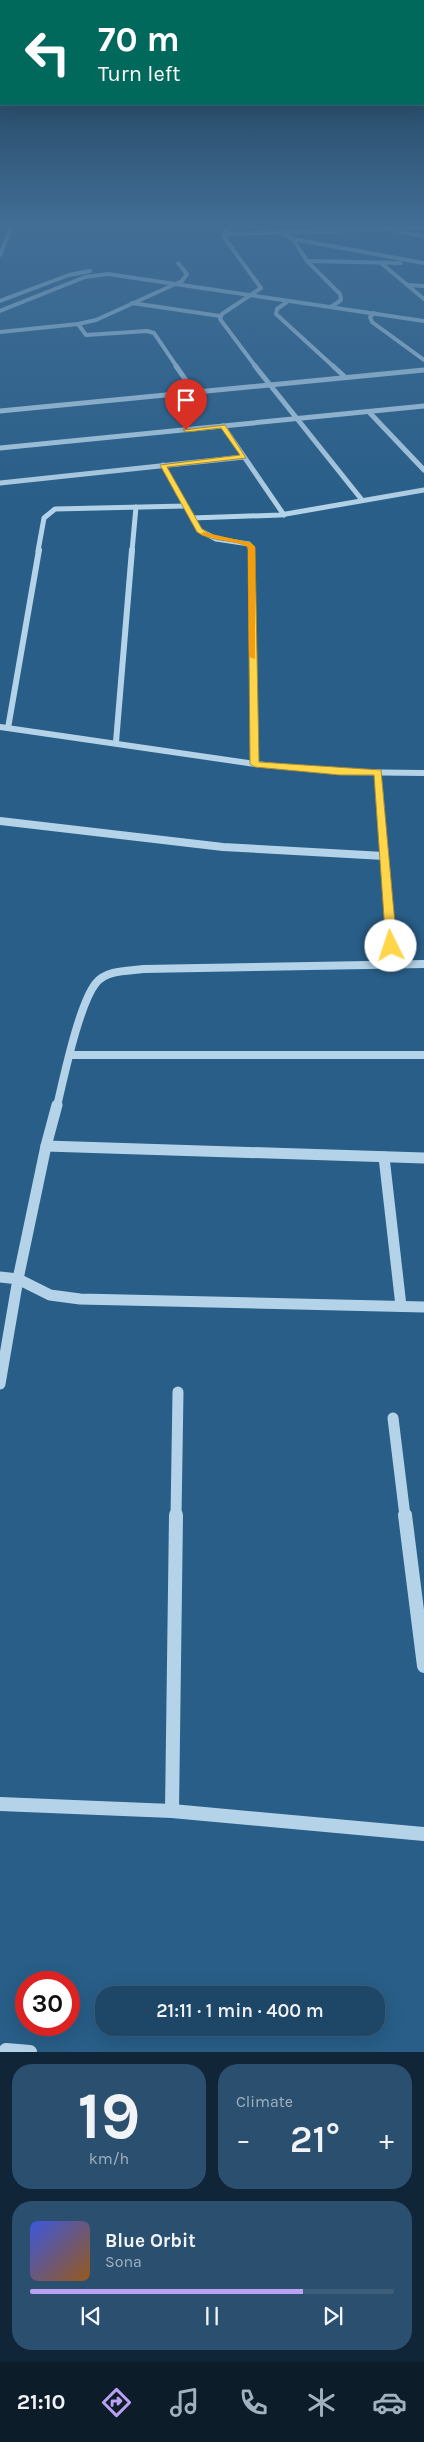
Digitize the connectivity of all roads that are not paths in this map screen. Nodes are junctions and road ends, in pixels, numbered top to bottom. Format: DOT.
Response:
graph roads {
  1 [pos="88,322"];
  2 [pos="222,322"];
  3 [pos="284,322"];
  4 [pos="372,322"];
  5 [pos="78,324"];
  6 [pos="0,332"];
  7 [pos="424,360"];
  8 [pos="424,370"];
  9 [pos="345,378"];
  10 [pos="271,384"];
  11 [pos="194,392"];
  12 [pos="424,406"];
  13 [pos="0,411"];
  14 [pos="369,412"];
  15 [pos="298,419"];
  16 [pos="223,426"];
  17 [pos="0,448"];
  18 [pos="244,457"];
  19 [pos="163,465"];
  20 [pos="424,470"];
  21 [pos="0,483"];
  22 [pos="424,490"];
  23 [pos="362,500"];
  24 [pos="185,506"];
  25 [pos="136,507"];
  26 [pos="284,515"];
  27 [pos="192,518"];
  28 [pos="0,727"];
  29 [pos="8,728"];
  30 [pos="116,742"];
  31 [pos="255,764"];
  32 [pos="378,772"];
  33 [pos="424,773"];
  34 [pos="0,821"];
  35 [pos="384,856"];
  36 [pos="424,964"];
  37 [pos="392,965"];
  38 [pos="70,1054"];
  39 [pos="424,1055"];
  40 [pos="46,1146"];
  41 [pos="384,1157"];
  42 [pos="424,1158"];
  43 [pos="0,1277"];
  44 [pos="18,1279"];
  45 [pos="401,1306"];
  46 [pos="424,1307"];
  47 [pos="0,1384"];
  48 [pos="178,1392"];
  49 [pos="392,1418"];
  50 [pos="424,1666"];
  51 [pos="0,1804"];
  52 [pos="172,1811"];
  53 [pos="424,1834"];
  54 [pos="6,2052"];
  55 [pos="30,2052"];
  1 -- 5 [label="street"];
  2 -- 10 [label="street"];
  3 -- 9 [label="street"];
  4 -- 7 [label="street"];
  5 -- 6 [label="street"];
  5 -- 11 [label="street"];
  8 -- 9 [label="street"];
  9 -- 10 [label="street"];
  10 -- 11 [label="street"];
  10 -- 15 [label="street"];
  11 -- 13 [label="street"];
  12 -- 14 [label="street"];
  14 -- 15 [label="street"];
  14 -- 20 [label="street"];
  15 -- 16 [label="street"];
  15 -- 23 [label="street"];
  16 -- 17 [label="street"];
  16 -- 18 [label="street"];
  18 -- 19 [label="street"];
  18 -- 26 [label="street"];
  19 -- 21 [label="street"];
  19 -- 24 [label="street"];
  22 -- 23 [label="street"];
  23 -- 26 [label="street"];
  24 -- 25 [label="street"];
  24 -- 27 [label="street"];
  25 -- 29 [label="street"];
  25 -- 30 [label="street"];
  26 -- 27 [label="street"];
  27 -- 31 [label="street"];
  28 -- 29 [label="street"];
  29 -- 30 [label="street"];
  30 -- 31 [label="street"];
  31 -- 32 [label="street"];
  32 -- 33 [label="street"];
  32 -- 35 [label="street"];
  34 -- 35 [label="street"];
  35 -- 37 [label="street"];
  36 -- 37 [label="street"];
  37 -- 38 [label="street"];
  38 -- 39 [label="street"];
  38 -- 40 [label="street"];
  40 -- 41 [label="street"];
  40 -- 44 [label="street"];
  41 -- 42 [label="street"];
  41 -- 45 [label="street"];
  43 -- 44 [label="street"];
  44 -- 45 [label="street"];
  44 -- 47 [label="street"];
  45 -- 46 [label="street"];
  48 -- 52 [label="street"];
  49 -- 50 [label="street"];
  51 -- 52 [label="street"];
  52 -- 53 [label="street"];
  54 -- 55 [label="street"];
}
